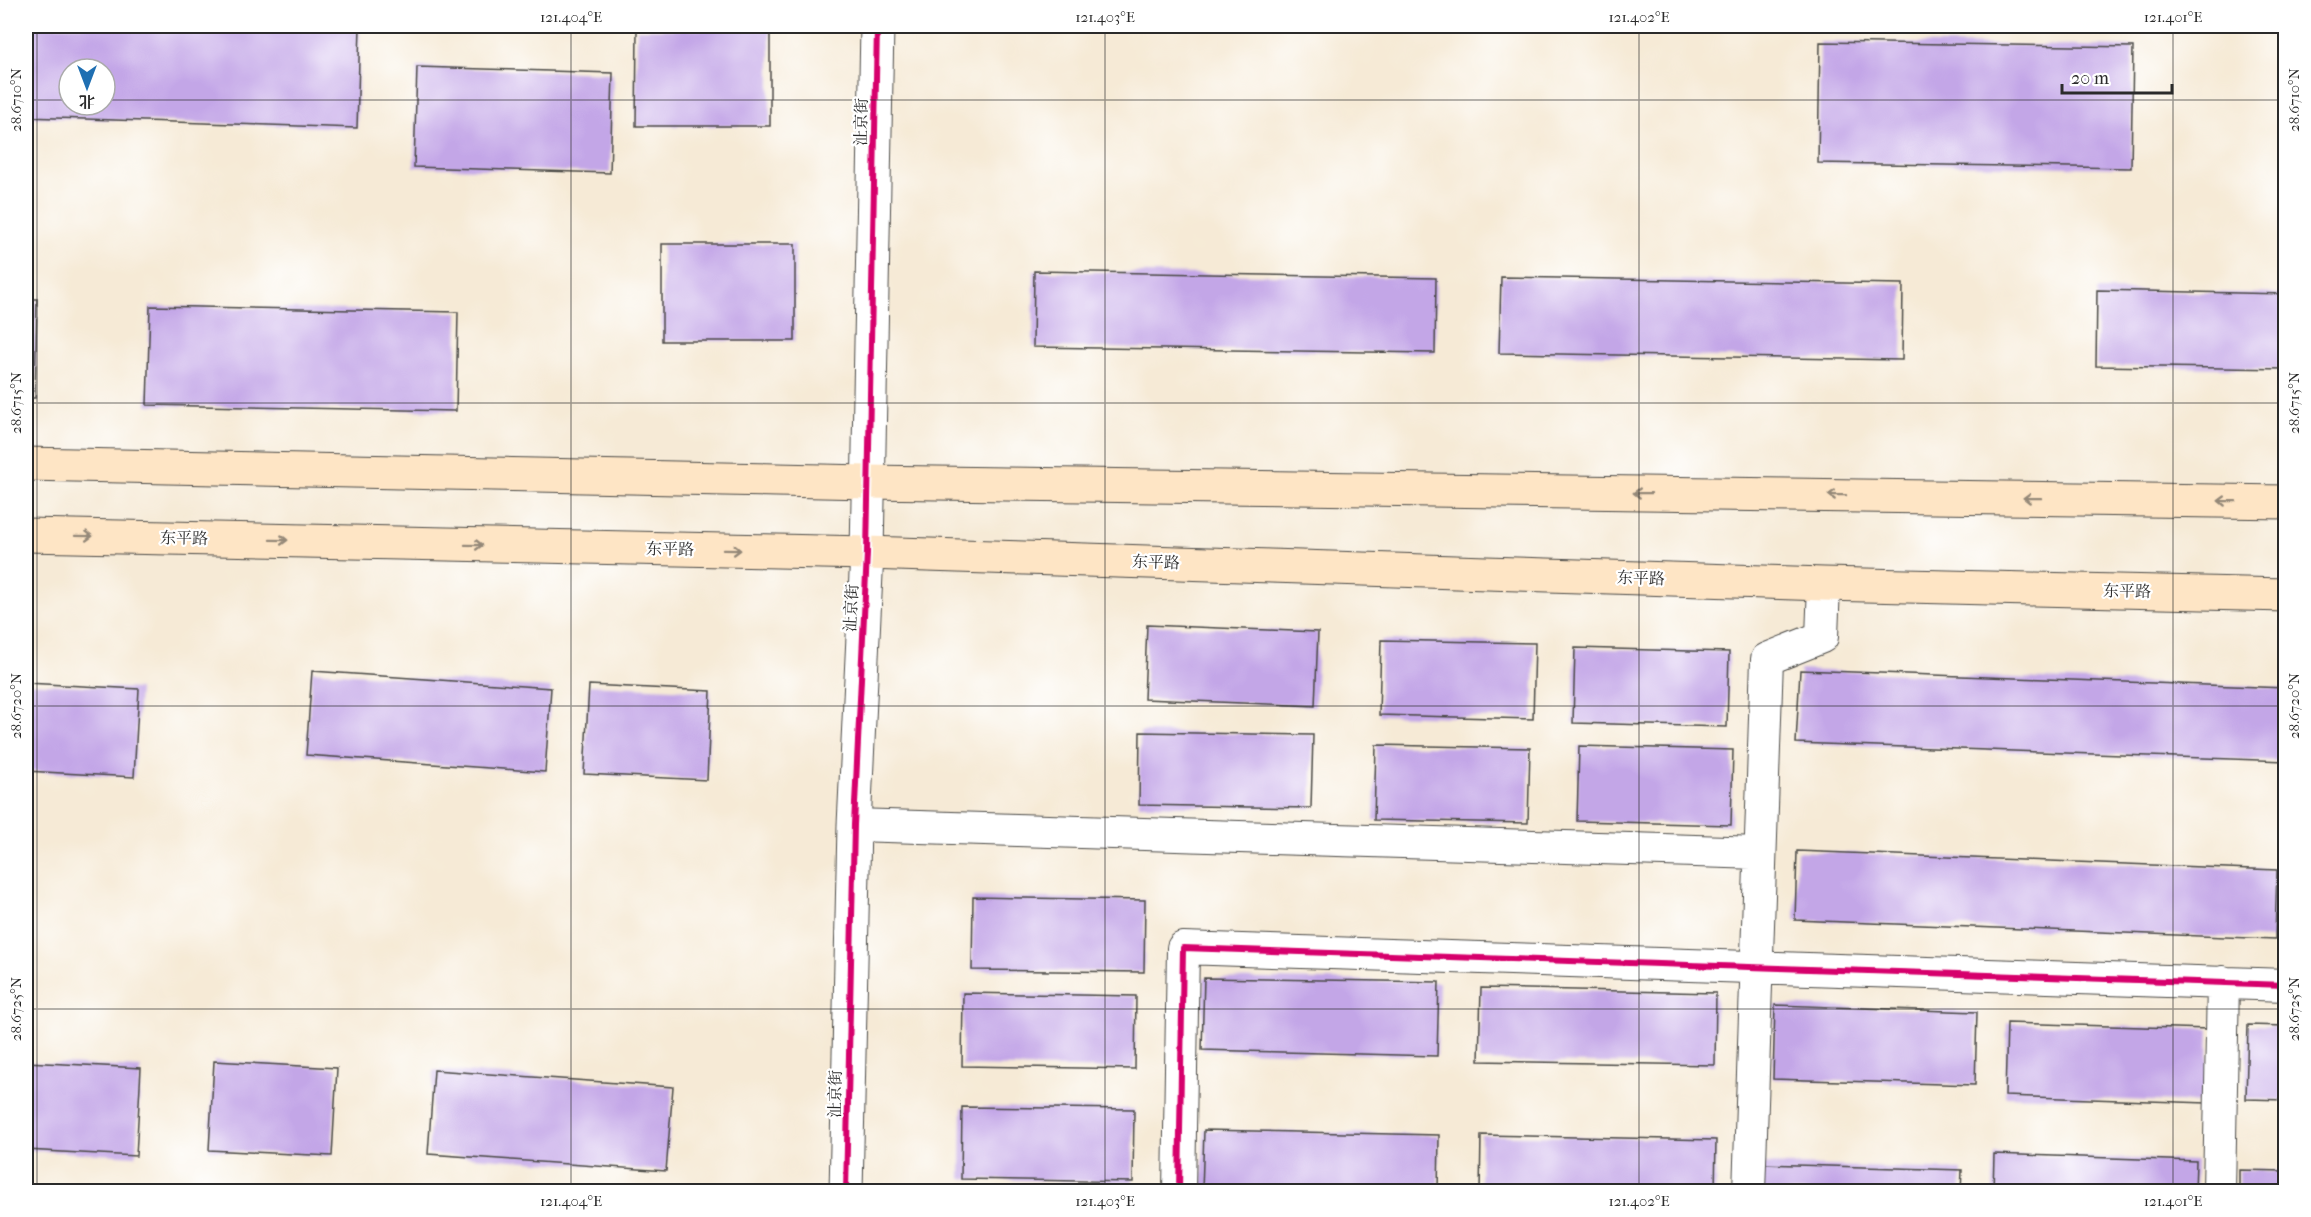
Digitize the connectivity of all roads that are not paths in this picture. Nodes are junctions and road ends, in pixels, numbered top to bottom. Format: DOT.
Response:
graph roads {
  1 [pos="877,26"];
  2 [pos="26,464"];
  3 [pos="867,482"];
  4 [pos="2286,502"];
  5 [pos="26,535"];
  6 [pos="867,553"];
  7 [pos="1824,584"];
  8 [pos="2286,595"];
  9 [pos="854,825"];
  10 [pos="1760,853"];
  11 [pos="1756,967"];
  12 [pos="2223,982"];
  13 [pos="2286,985"];
  14 [pos="846,1191"];
  15 [pos="1179,1191"];
  16 [pos="1749,1191"];
  17 [pos="2219,1191"];
  1 -- 3 [label="street, 沚京街"];
  2 -- 3 [label="main road"];
  4 -- 3 [label="main road, one-way"];
  3 -- 6 [label="street, 沚京街"];
  5 -- 6 [label="main road, 东平路, one-way"];
  6 -- 7 [label="main road, 东平路"];
  6 -- 9 [label="street, 沚京街"];
  7 -- 8 [label="main road, 东平路"];
  7 -- 10 [label="street"];
  9 -- 10 [label="street"];
  9 -- 14 [label="street, 沚京街"];
  10 -- 11 [label="street"];
  11 -- 12 [label="street"];
  11 -- 15 [label="street"];
  11 -- 16 [label="street"];
  12 -- 13 [label="street"];
  12 -- 17 [label="street"];
}
